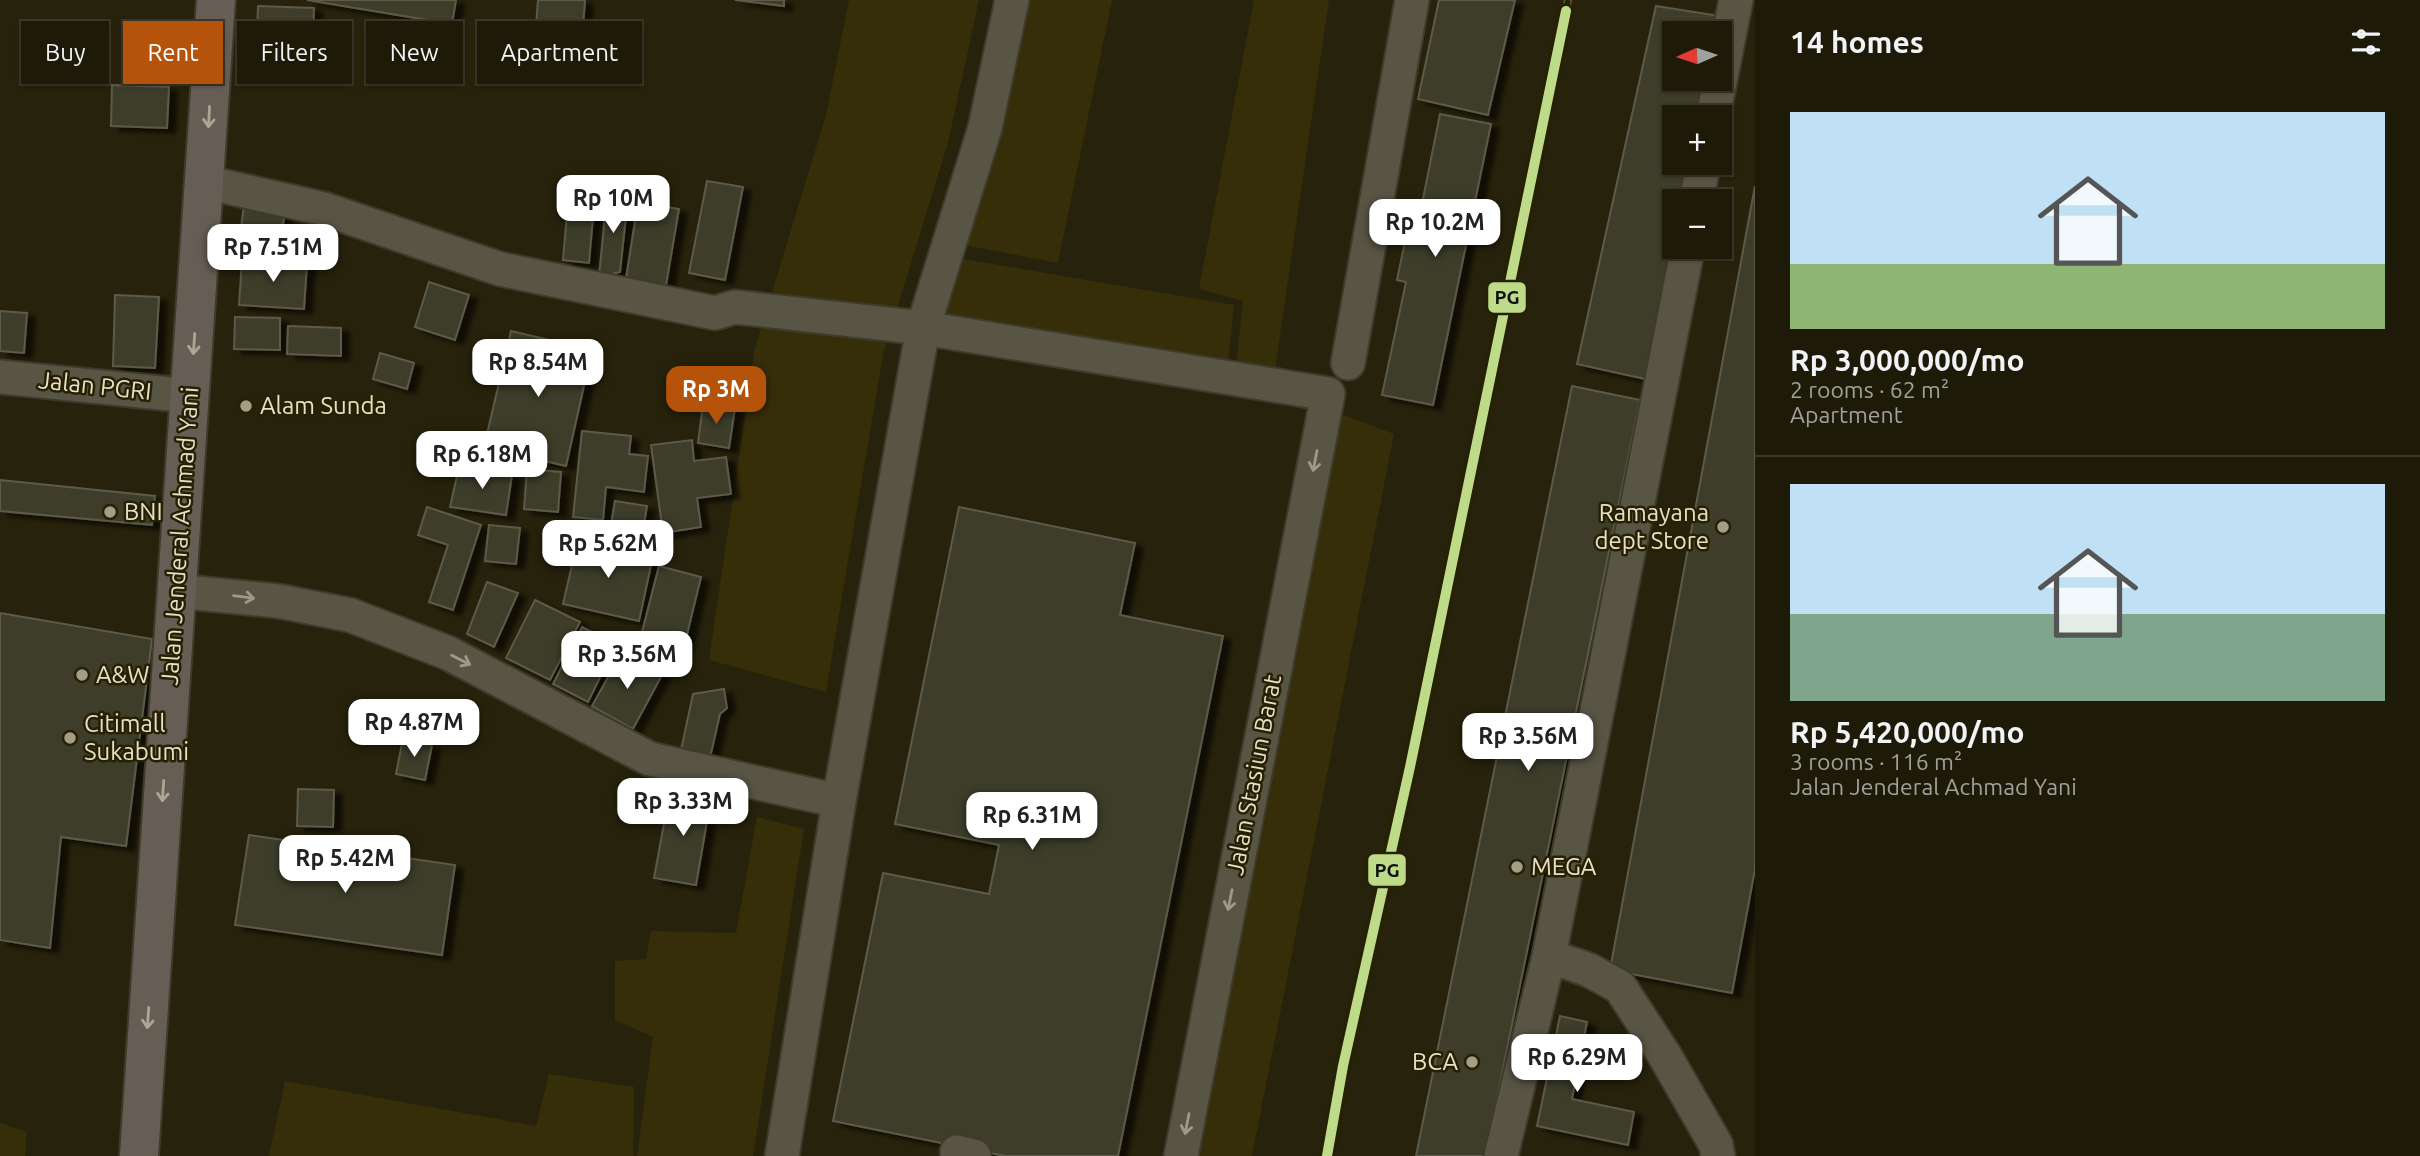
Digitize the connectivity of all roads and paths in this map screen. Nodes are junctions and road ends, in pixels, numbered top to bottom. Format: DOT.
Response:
graph roads {
  1 [pos="216,0"];
  2 [pos="1012,0"];
  3 [pos="1412,0"];
  4 [pos="1736,0"];
  5 [pos="1715,105"];
  6 [pos="205,182"];
  7 [pos="1686,259"];
  8 [pos="923,328"];
  9 [pos="1348,363"];
  10 [pos="0,377"];
  11 [pos="191,396"];
  12 [pos="176,591"];
  13 [pos="839,801"];
  14 [pos="1549,956"];
  15 [pos="139,1156"];
  16 [pos="782,1156"];
  17 [pos="1181,1156"];
  18 [pos="1501,1156"];
  19 [pos="1718,1156"];
  1 -- 6 [label="main road, Jalan Jenderal Achmad Yani, one-way"];
  2 -- 8 [label="street"];
  3 -- 9 [label="street"];
  4 -- 5 [label="street"];
  6 -- 8 [label="street"];
  6 -- 11 [label="main road, Jalan Jenderal Achmad Yani, one-way"];
  7 -- 14 [label="street"];
  8 -- 13 [label="street"];
  8 -- 17 [label="street, Jalan Stasiun Barat, one-way"];
  10 -- 11 [label="street, Jalan PGRI"];
  11 -- 12 [label="main road, Jalan Jenderal Achmad Yani"];
  12 -- 13 [label="street, one-way"];
  12 -- 15 [label="main road, Jalan Jenderal Achmad Yani, one-way"];
  13 -- 16 [label="street"];
  14 -- 18 [label="street"];
  14 -- 19 [label="street"];
}
